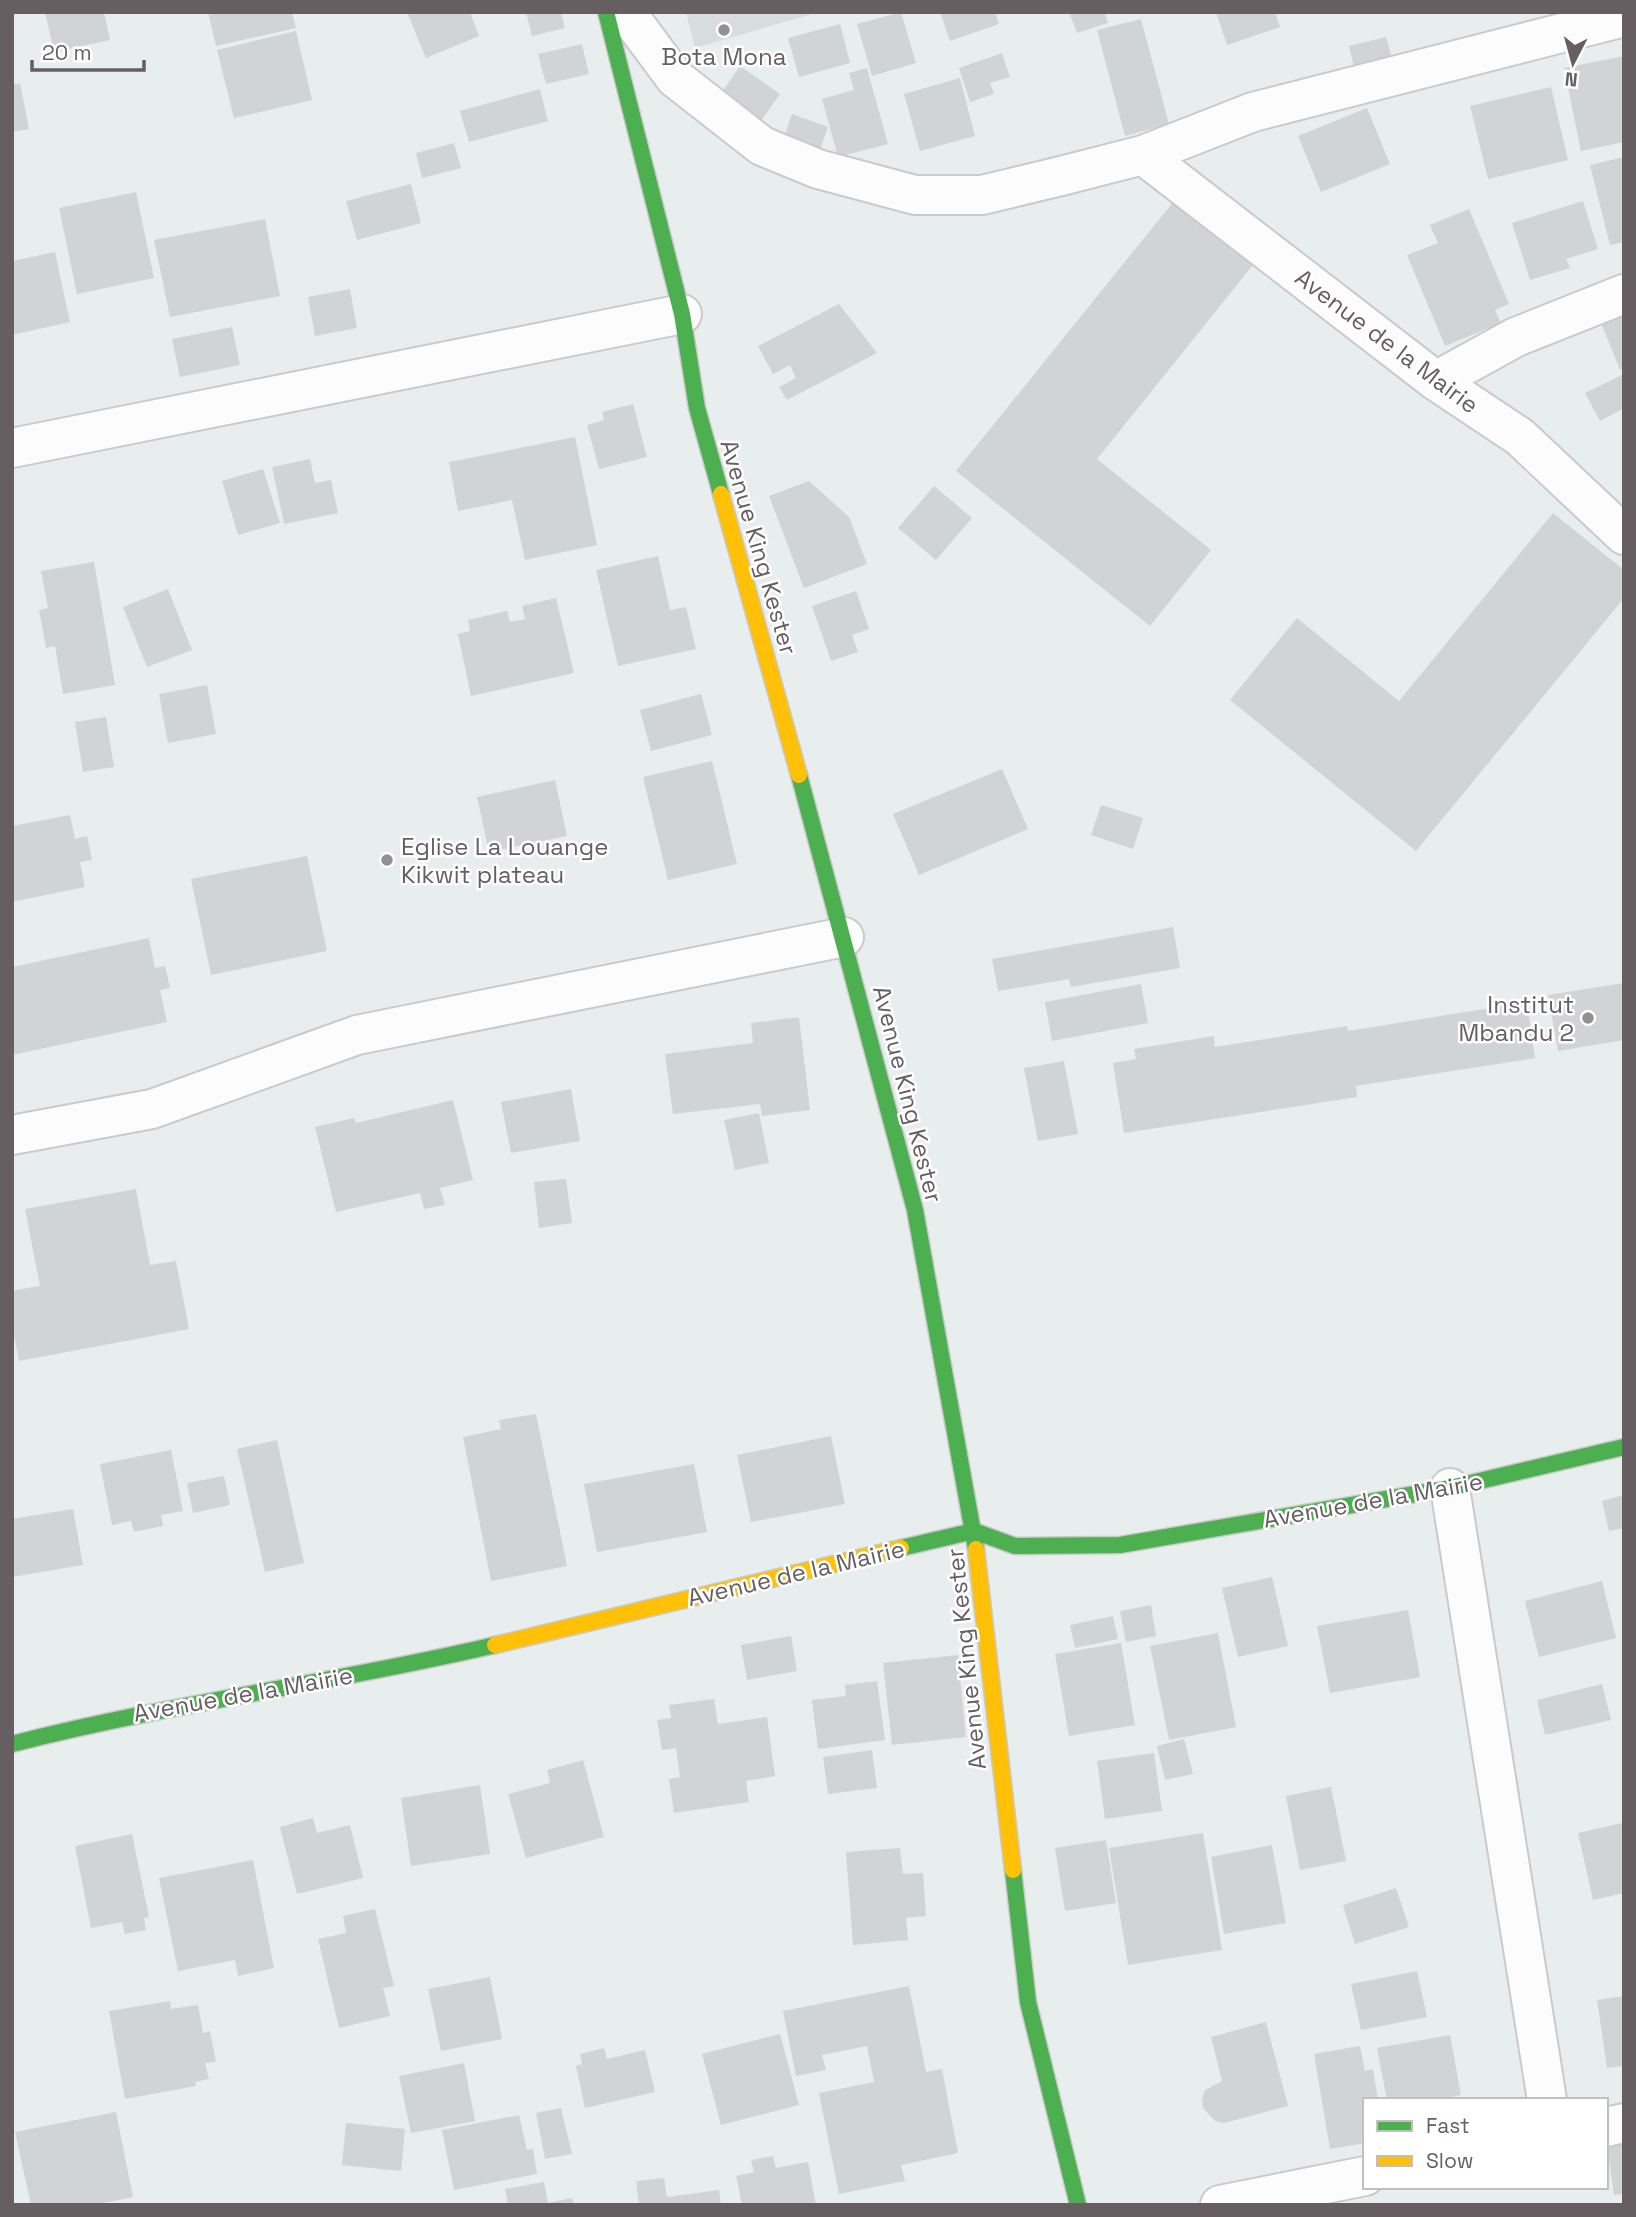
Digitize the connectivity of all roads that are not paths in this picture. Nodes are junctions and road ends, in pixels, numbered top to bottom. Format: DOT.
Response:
graph roads {
  1 [pos="606,12"];
  2 [pos="626,12"];
  3 [pos="1606,17"];
  4 [pos="1143,155"];
  5 [pos="1624,294"];
  6 [pos="681,314"];
  7 [pos="1436,381"];
  8 [pos="12,448"];
  9 [pos="1624,535"];
  10 [pos="844,937"];
  11 [pos="12,1135"];
  12 [pos="1624,1447"];
  13 [pos="1450,1488"];
  14 [pos="974,1531"];
  15 [pos="12,1744"];
  16 [pos="1547,2098"];
  17 [pos="1363,2176"];
  18 [pos="1078,2205"];
  19 [pos="1220,2205"];
  1 -- 6 [label="street, Avenue King Kester"];
  2 -- 4 [label="street"];
  3 -- 4 [label="street"];
  4 -- 7 [label="street, Avenue de la Mairie"];
  5 -- 7 [label="street"];
  6 -- 8 [label="street"];
  6 -- 10 [label="street, Avenue King Kester"];
  7 -- 9 [label="street, Avenue de la Mairie"];
  10 -- 11 [label="street"];
  10 -- 14 [label="street, Avenue King Kester"];
  12 -- 13 [label="street, Avenue de la Mairie"];
  13 -- 14 [label="street, Avenue de la Mairie"];
  13 -- 16 [label="street"];
  14 -- 15 [label="street, Avenue de la Mairie"];
  14 -- 18 [label="street, Avenue King Kester"];
  17 -- 19 [label="street"];
}
